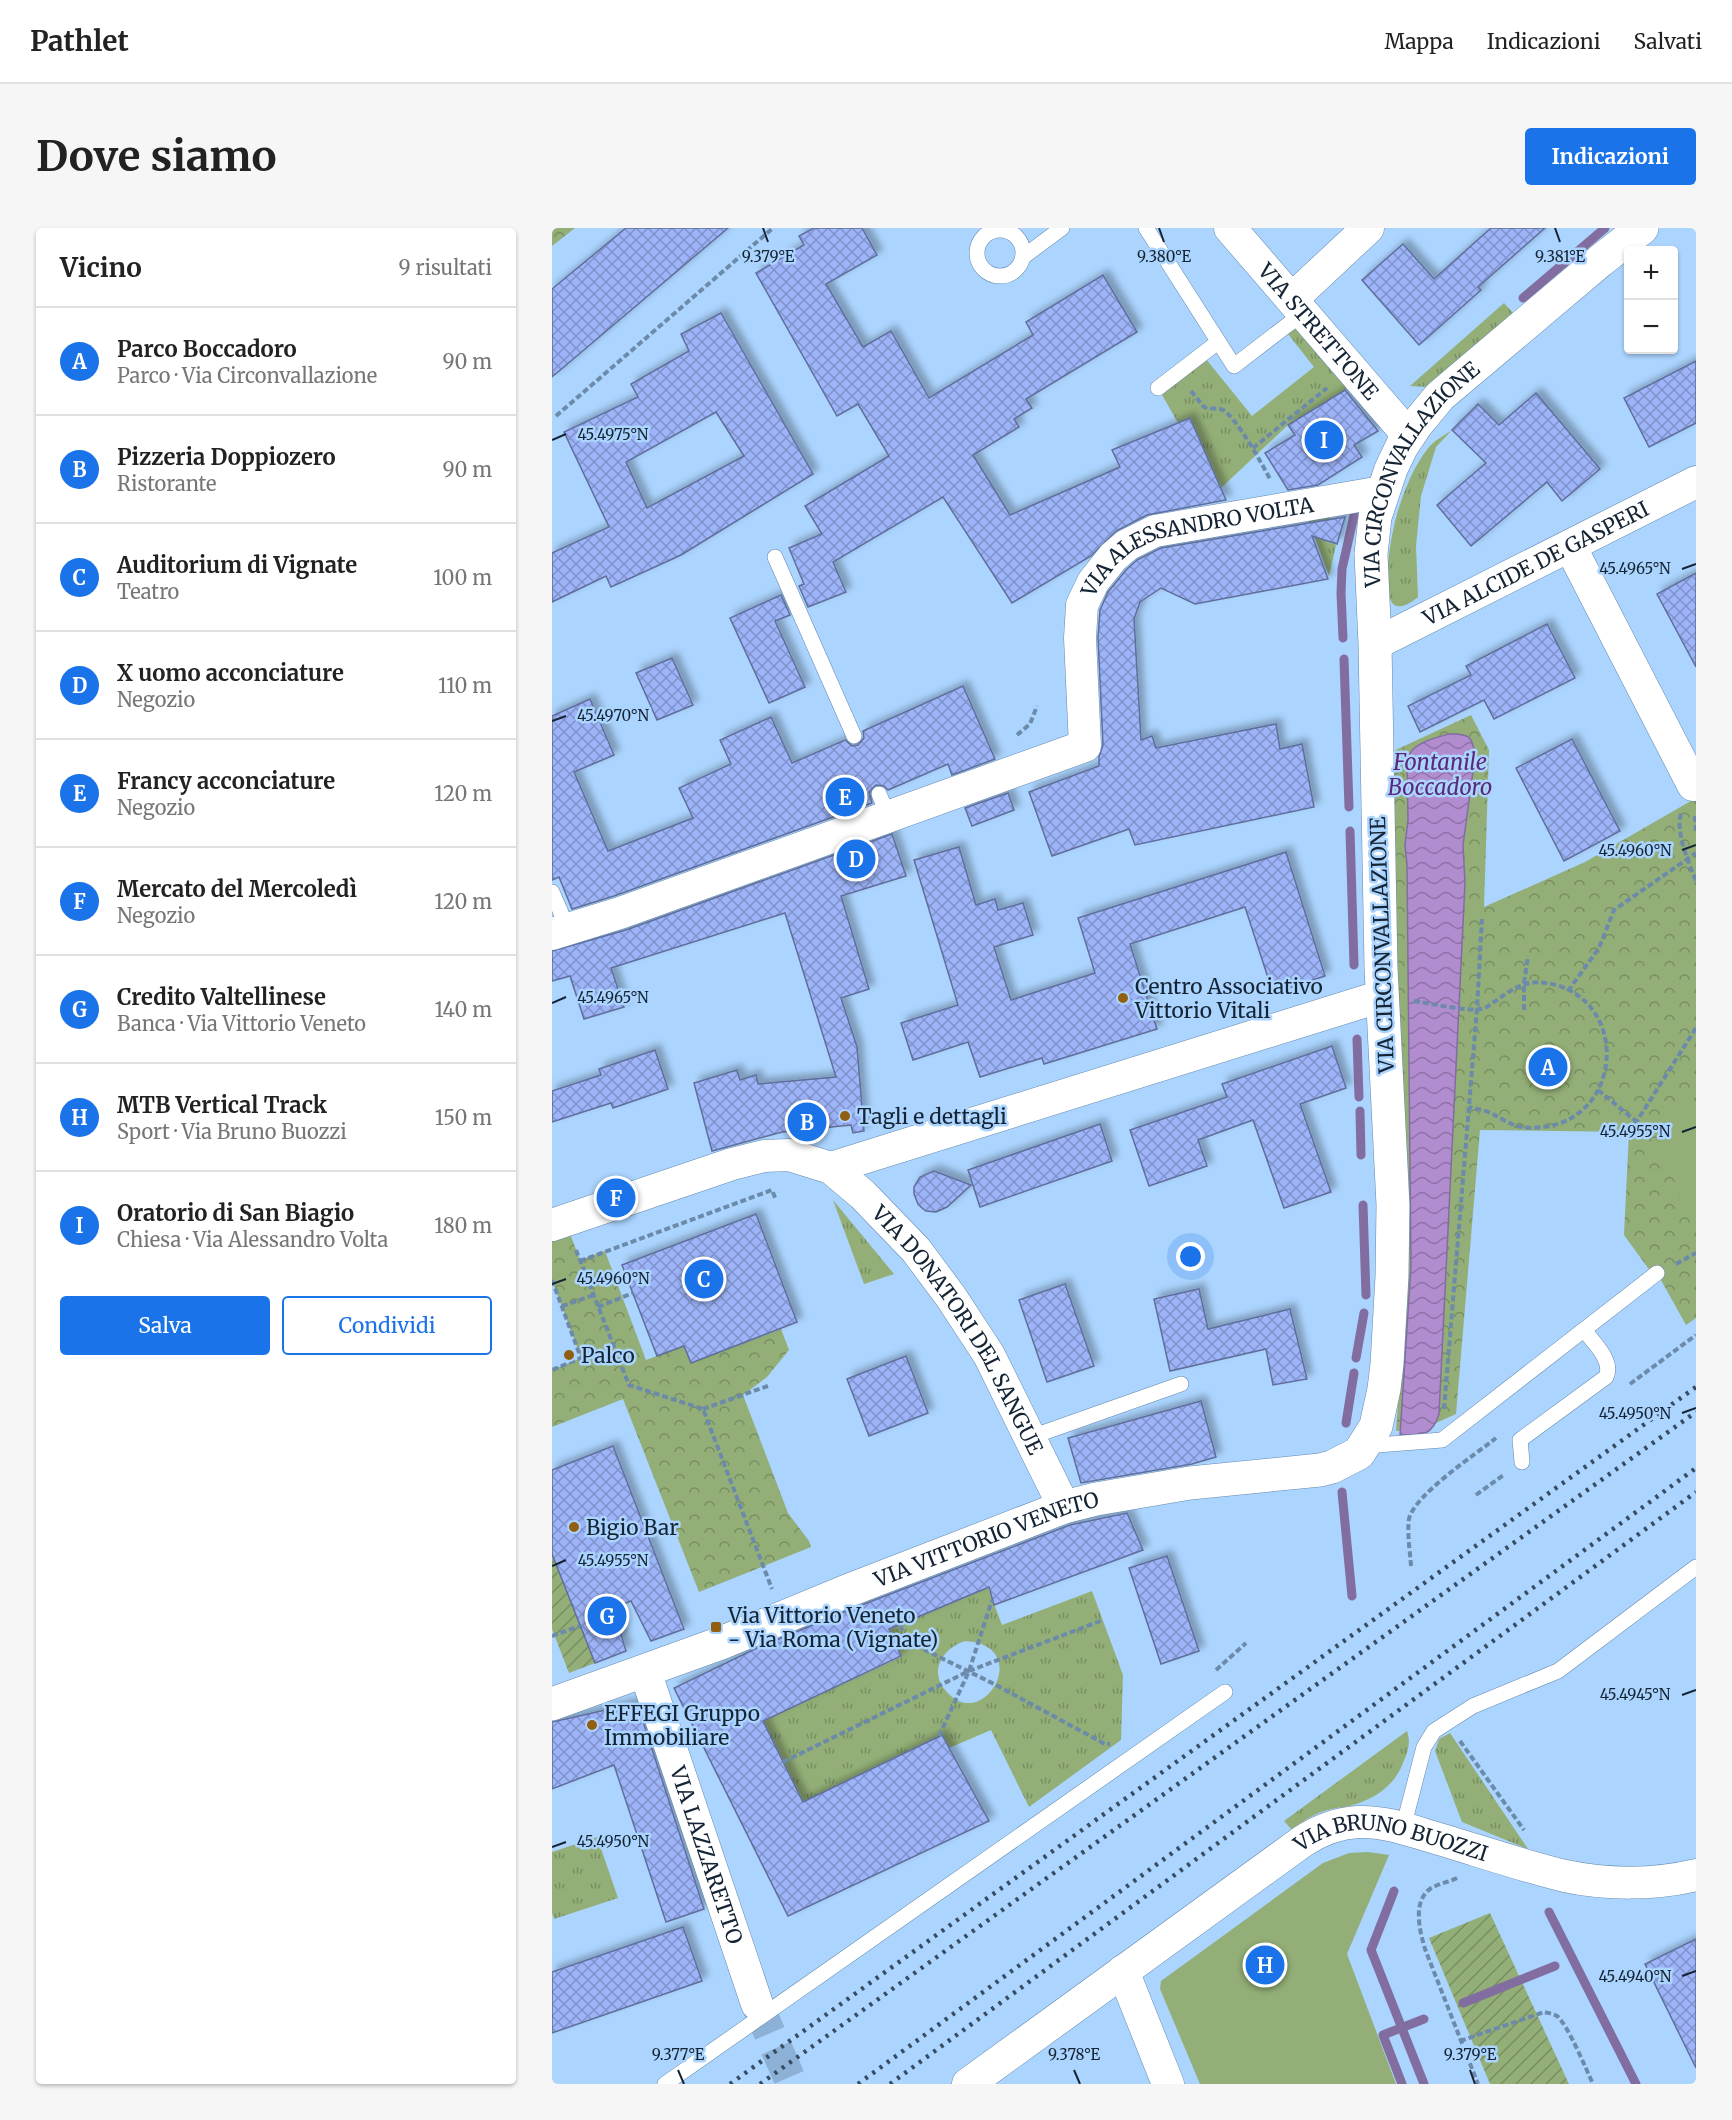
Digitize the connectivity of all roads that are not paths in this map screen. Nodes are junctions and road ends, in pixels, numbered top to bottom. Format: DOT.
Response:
graph roads {
  1 [pos="1062,228"];
  2 [pos="1146,228"];
  3 [pos="1230,228"];
  4 [pos="1368,228"];
  5 [pos="1642,228"];
  6 [pos="985,231"];
  7 [pos="1023,257"];
  8 [pos="1297,306"];
  9 [pos="1218,342"];
  10 [pos="1158,388"];
  11 [pos="1408,436"];
  12 [pos="1696,483"];
  13 [pos="1382,492"];
  14 [pos="1570,546"];
  15 [pos="775,557"];
  16 [pos="1375,644"];
  17 [pos="854,736"];
  18 [pos="1694,784"];
  19 [pos="552,892"];
  20 [pos="560,932"];
  21 [pos="1397,998"];
  22 [pos="831,1168"];
  23 [pos="559,1222"];
  24 [pos="1657,1273"];
  25 [pos="1584,1330"];
  26 [pos="1181,1384"];
  27 [pos="1031,1437"];
  28 [pos="1364,1446"];
  29 [pos="1522,1462"];
  30 [pos="1064,1507"];
  31 [pos="1696,1567"];
  32 [pos="645,1671"];
  33 [pos="1225,1692"];
  34 [pos="552,1704"];
  35 [pos="1403,1828"];
  36 [pos="1696,1875"];
  37 [pos="1123,1971"];
  38 [pos="757,2004"];
  39 [pos="665,2084"];
  40 [pos="968,2084"];
  41 [pos="1168,2084"];
  1 -- 7 [label="lane"];
  2 -- 9 [label="lane"];
  3 -- 8 [label="street, VIA STRETTONE"];
  4 -- 8 [label="street"];
  5 -- 11 [label="street, VIA CIRCONVALLAZIONE"];
  6 -- 7 [label="lane"];
  6 -- 7 [label="lane"];
  8 -- 9 [label="lane"];
  8 -- 11 [label="street, VIA STRETTONE"];
  9 -- 10 [label="lane"];
  11 -- 13 [label="street, VIA CIRCONVALLAZIONE"];
  12 -- 14 [label="street, VIA ALCIDE DE GASPERI"];
  13 -- 16 [label="street, VIA CIRCONVALLAZIONE"];
  13 -- 20 [label="street, VIA ALESSANDRO VOLTA"];
  14 -- 16 [label="street, VIA ALCIDE DE GASPERI"];
  14 -- 18 [label="street"];
  15 -- 17 [label="lane"];
  16 -- 21 [label="street, VIA CIRCONVALLAZIONE"];
  19 -- 20 [label="lane"];
  21 -- 22 [label="street"];
  21 -- 28 [label="street, VIA CIRCONVALLAZIONE"];
  22 -- 23 [label="street"];
  22 -- 27 [label="street, VIA DONATORI DEL SANGUE"];
  24 -- 25 [label="lane"];
  25 -- 28 [label="lane"];
  25 -- 29 [label="lane"];
  26 -- 27 [label="lane"];
  27 -- 30 [label="street, VIA DONATORI DEL SANGUE"];
  28 -- 30 [label="street, VIA VITTORIO VENETO"];
  30 -- 32 [label="street, VIA VITTORIO VENETO"];
  31 -- 35 [label="lane"];
  32 -- 34 [label="street, VIA VITTORIO VENETO"];
  32 -- 38 [label="street, VIA LAZZARETTO"];
  33 -- 39 [label="lane"];
  35 -- 36 [label="street, VIA BRUNO BUOZZI"];
  35 -- 37 [label="street, VIA BRUNO BUOZZI"];
  37 -- 40 [label="street, VIA BRUNO BUOZZI"];
  37 -- 41 [label="street"];
}
